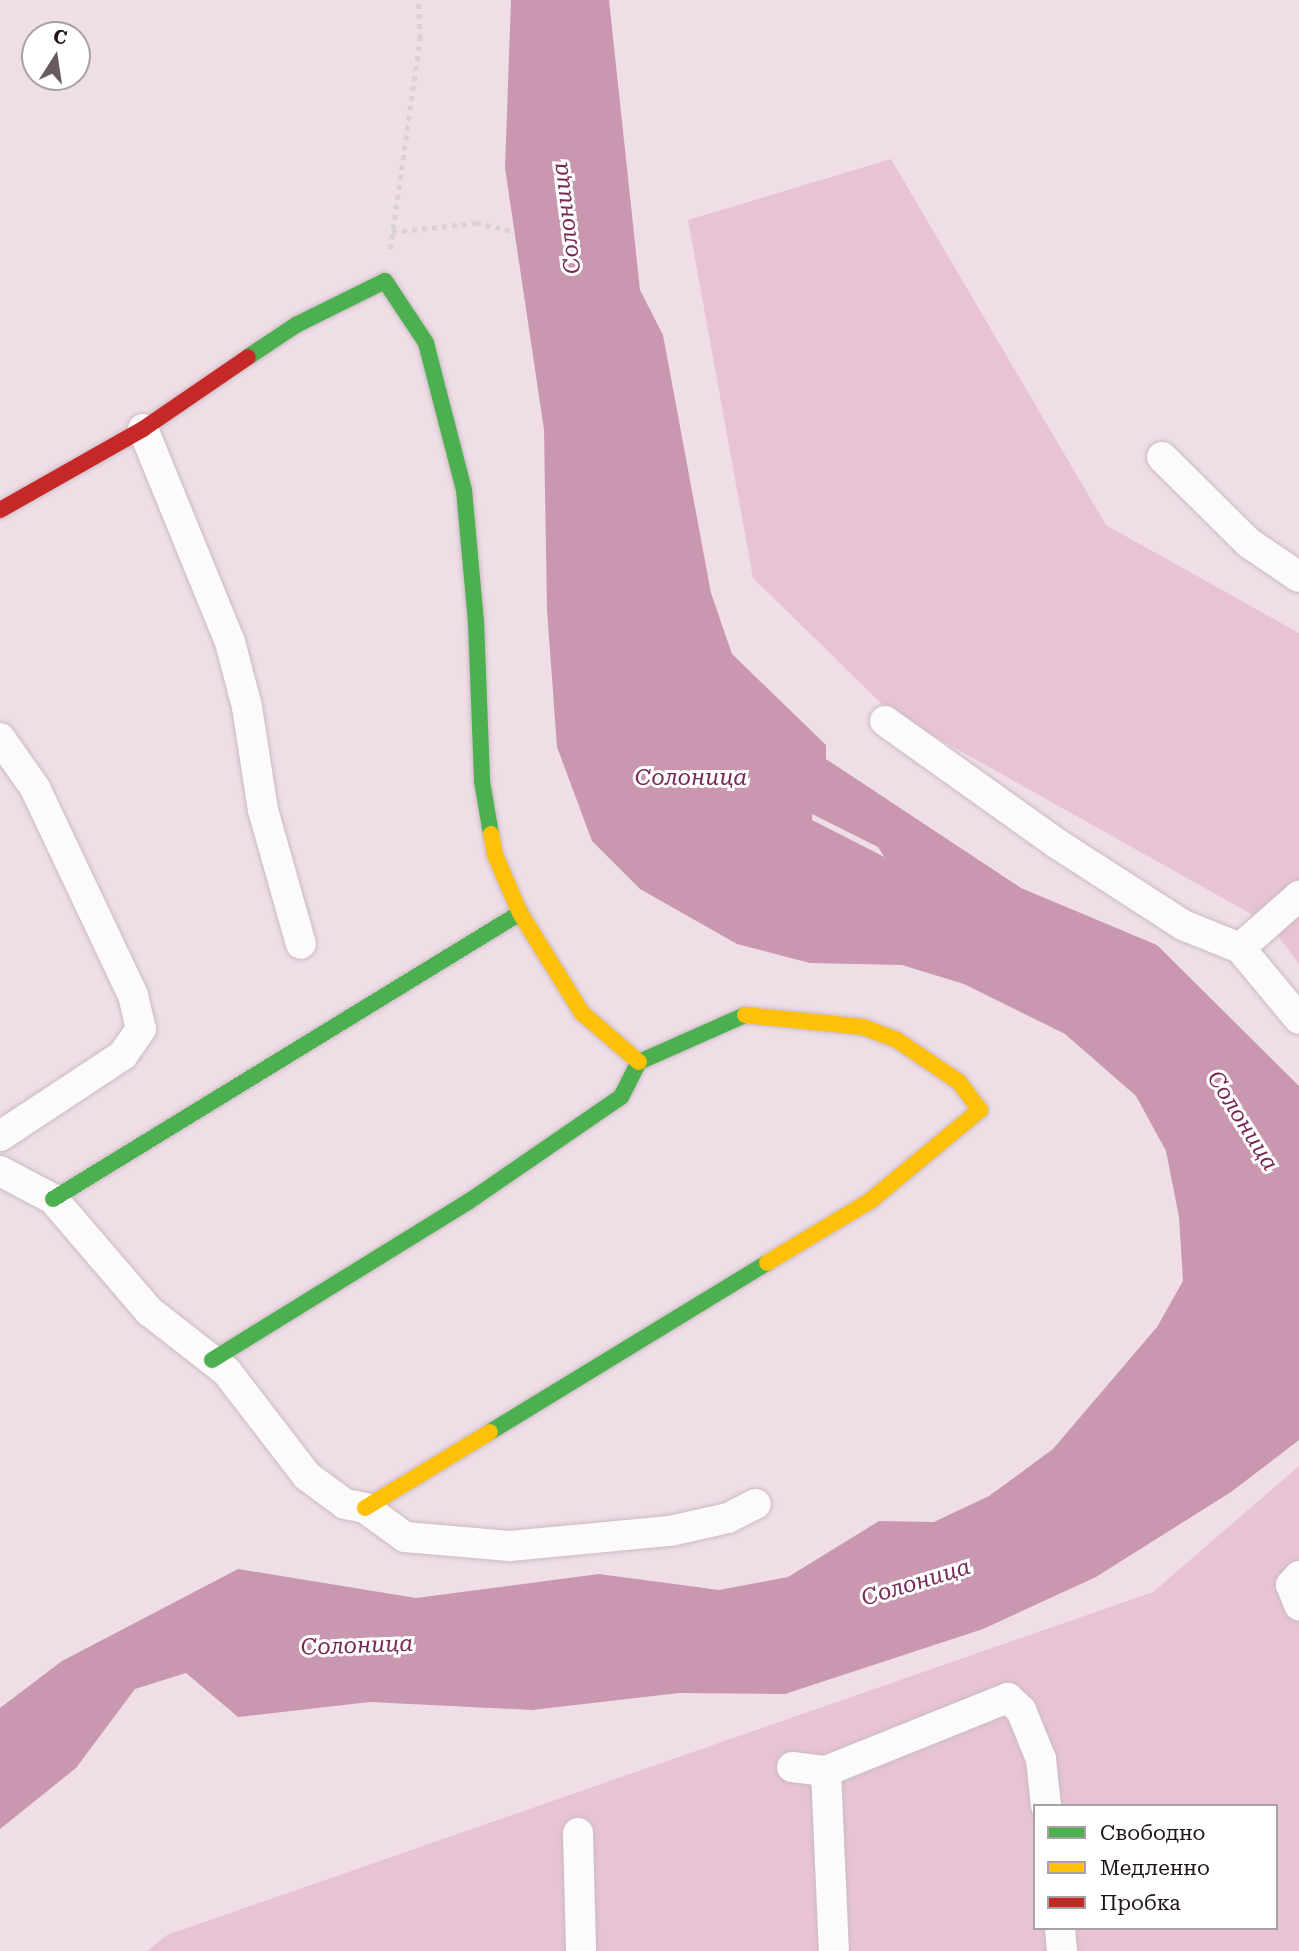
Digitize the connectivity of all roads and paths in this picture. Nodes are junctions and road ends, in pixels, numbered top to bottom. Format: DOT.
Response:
graph roads {
  1 [pos="418,0"];
  2 [pos="514,231"];
  3 [pos="392,232"];
  4 [pos="385,281"];
  5 [pos="143,429"];
  6 [pos="1161,457"];
  7 [pos="0,510"];
  8 [pos="1299,577"];
  9 [pos="885,721"];
  10 [pos="0,738"];
  11 [pos="1299,896"];
  12 [pos="520,913"];
  13 [pos="301,943"];
  14 [pos="1240,947"];
  15 [pos="1299,1020"];
  16 [pos="639,1062"];
  17 [pos="0,1136"];
  18 [pos="0,1171"];
  19 [pos="53,1199"];
  20 [pos="212,1360"];
  21 [pos="757,1504"];
  22 [pos="365,1508"];
  23 [pos="1299,1576"];
  24 [pos="1299,1605"];
  25 [pos="792,1767"];
  26 [pos="826,1771"];
  27 [pos="1046,1804"];
  28 [pos="578,1833"];
  29 [pos="1060,1930"];
  30 [pos="581,1951"];
  31 [pos="834,1951"];
  32 [pos="1062,1951"];
  1 -- 3 [label="path"];
  2 -- 3 [label="path"];
  3 -- 4 [label="path"];
  4 -- 5 [label="street"];
  4 -- 12 [label="street"];
  5 -- 7 [label="street"];
  5 -- 13 [label="street"];
  6 -- 8 [label="street"];
  9 -- 14 [label="street"];
  10 -- 17 [label="street"];
  11 -- 14 [label="street"];
  12 -- 16 [label="street"];
  12 -- 19 [label="street"];
  14 -- 15 [label="street"];
  16 -- 20 [label="street"];
  16 -- 22 [label="street"];
  18 -- 19 [label="street"];
  19 -- 20 [label="street"];
  20 -- 22 [label="street"];
  21 -- 22 [label="street"];
  23 -- 24 [label="street"];
  25 -- 26 [label="street"];
  26 -- 27 [label="street"];
  26 -- 31 [label="street"];
  28 -- 30 [label="street"];
  29 -- 32 [label="street"];
}
